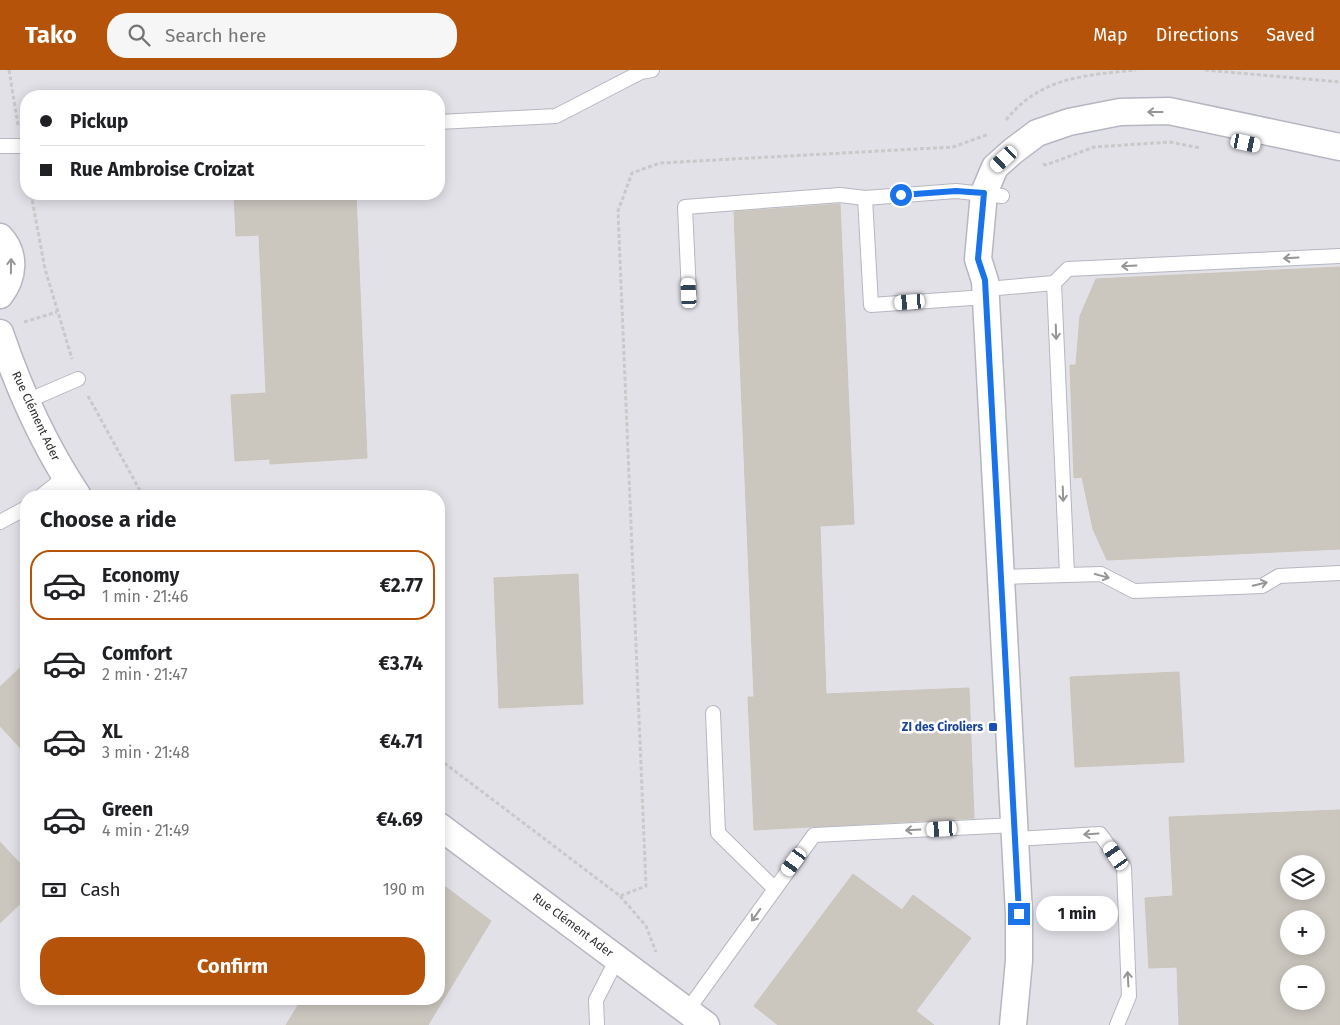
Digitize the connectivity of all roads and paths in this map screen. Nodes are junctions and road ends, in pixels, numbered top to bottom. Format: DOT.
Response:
graph roads {
  1 [pos="9,70"];
  2 [pos="652,70"];
  3 [pos="1136,70"];
  4 [pos="1205,70"];
  5 [pos="1340,82"];
  6 [pos="445,122"];
  7 [pos="1004,123"];
  8 [pos="20,126"];
  9 [pos="998,130"];
  10 [pos="0,146"];
  11 [pos="20,146"];
  12 [pos="1340,147"];
  13 [pos="1208,150"];
  14 [pos="1028,157"];
  15 [pos="1340,161"];
  16 [pos="993,195"];
  17 [pos="865,198"];
  18 [pos="32,200"];
  19 [pos="0,237"];
  20 [pos="1340,256"];
  21 [pos="1054,283"];
  22 [pos="986,289"];
  23 [pos="689,293"];
  24 [pos="0,295"];
  25 [pos="56,312"];
  26 [pos="10,328"];
  27 [pos="78,379"];
  28 [pos="27,401"];
  29 [pos="71,487"];
  30 [pos="140,490"];
  31 [pos="20,511"];
  32 [pos="0,522"];
  33 [pos="1340,573"];
  34 [pos="1067,574"];
  35 [pos="1001,577"];
  36 [pos="713,714"];
  37 [pos="445,764"];
  38 [pos="445,830"];
  39 [pos="1015,832"];
  40 [pos="775,889"];
  41 [pos="620,896"];
  42 [pos="657,954"];
  43 [pos="617,959"];
  44 [pos="697,1018"];
  45 [pos="597,1025"];
  46 [pos="1013,1025"];
  47 [pos="1117,1025"];
  1 -- 8 [label="path"];
  2 -- 6 [label="lane"];
  3 -- 7 [label="path"];
  4 -- 5 [label="path"];
  9 -- 41 [label="path"];
  10 -- 11 [label="lane"];
  12 -- 16 [label="street, one-way"];
  13 -- 14 [label="path"];
  14 -- 15 [label="street"];
  14 -- 16 [label="street"];
  16 -- 17 [label="lane"];
  16 -- 22 [label="street"];
  17 -- 22 [label="lane"];
  17 -- 23 [label="lane"];
  18 -- 25 [label="path"];
  24 -- 19 [label="street, one-way"];
  20 -- 21 [label="lane, one-way"];
  21 -- 22 [label="lane"];
  21 -- 34 [label="lane, one-way"];
  22 -- 35 [label="street"];
  25 -- 26 [label="path"];
  25 -- 27 [label="path"];
  26 -- 28 [label="street, Rue Clément Ader"];
  27 -- 28 [label="lane"];
  27 -- 30 [label="path"];
  28 -- 29 [label="street, Rue Clément Ader"];
  31 -- 32 [label="lane"];
  34 -- 33 [label="lane, one-way"];
  34 -- 35 [label="lane"];
  35 -- 39 [label="street"];
  36 -- 40 [label="lane"];
  37 -- 41 [label="path"];
  38 -- 43 [label="street, Rue Clément Ader"];
  39 -- 40 [label="lane, one-way"];
  39 -- 46 [label="street"];
  47 -- 39 [label="lane, one-way"];
  40 -- 44 [label="lane, one-way"];
  41 -- 42 [label="path"];
  43 -- 44 [label="street, Rue Clément Ader"];
  43 -- 45 [label="lane"];
}
